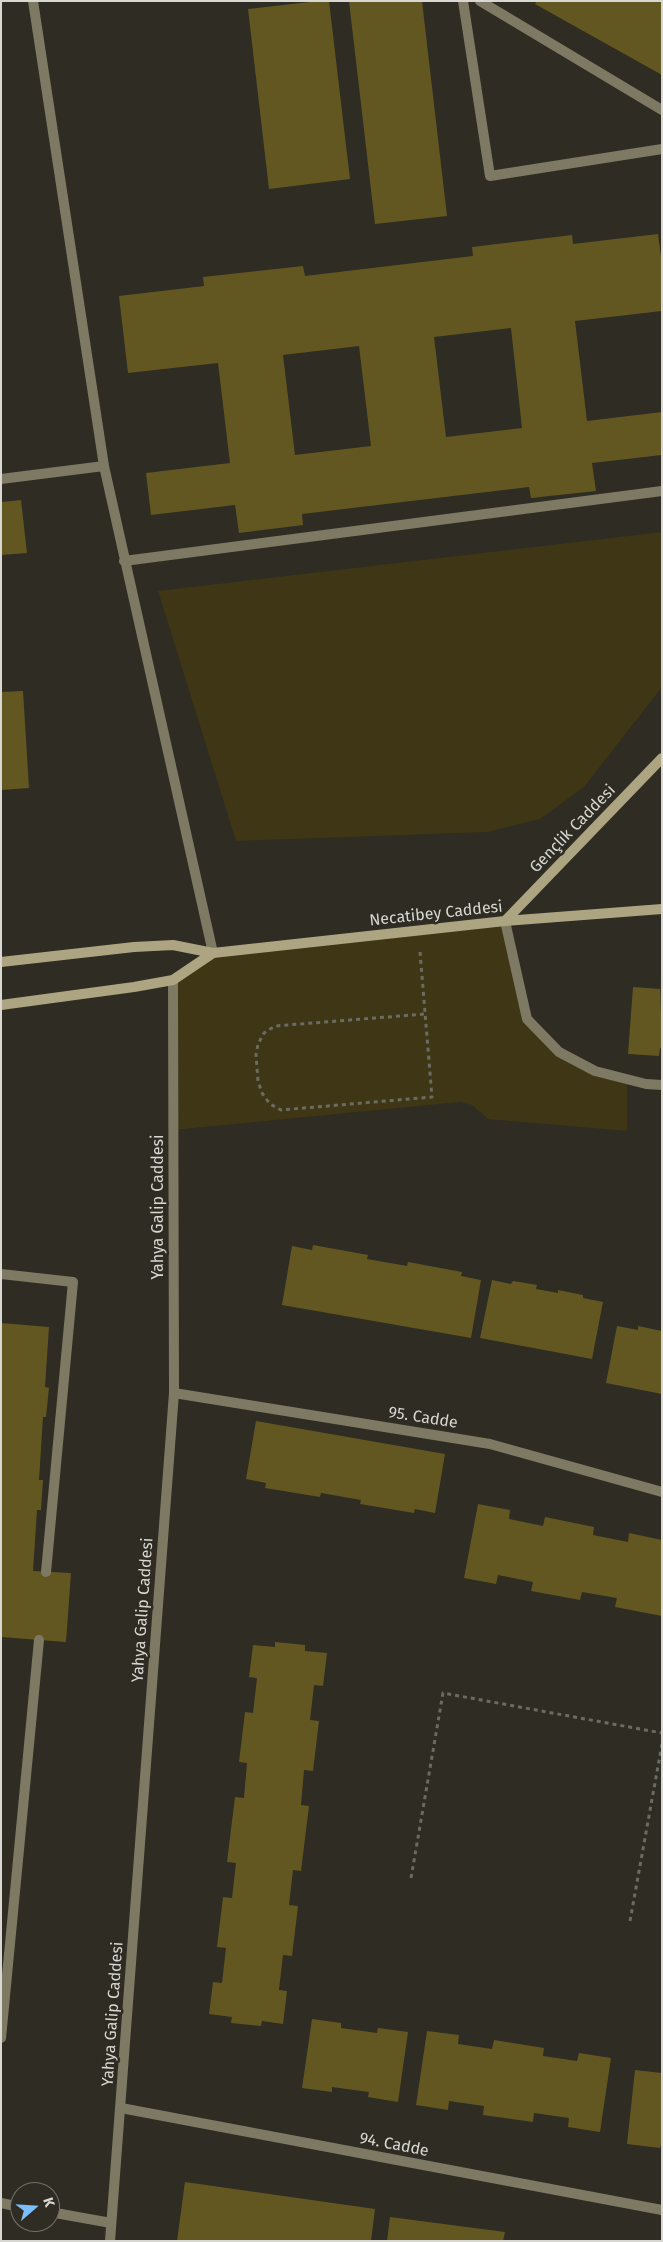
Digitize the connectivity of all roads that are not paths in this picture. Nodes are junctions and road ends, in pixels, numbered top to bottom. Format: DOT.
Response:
graph roads {
  1 [pos="33,1"];
  2 [pos="463,1"];
  3 [pos="480,1"];
  4 [pos="662,110"];
  5 [pos="662,149"];
  6 [pos="104,466"];
  7 [pos="1,478"];
  8 [pos="662,491"];
  9 [pos="124,562"];
  10 [pos="662,758"];
  11 [pos="662,909"];
  12 [pos="505,921"];
  13 [pos="213,953"];
  14 [pos="1,962"];
  15 [pos="173,980"];
  16 [pos="1,1005"];
  17 [pos="662,1085"];
  18 [pos="1,1274"];
  19 [pos="174,1393"];
  20 [pos="662,1492"];
  21 [pos="46,1572"];
  22 [pos="39,1640"];
  23 [pos="1,2038"];
  24 [pos="122,2108"];
  25 [pos="662,2210"];
  26 [pos="60,2214"];
  27 [pos="111,2223"];
  28 [pos="110,2241"];
  1 -- 6 [label="street"];
  2 -- 5 [label="street"];
  3 -- 4 [label="street"];
  6 -- 7 [label="street"];
  6 -- 9 [label="street"];
  8 -- 9 [label="street"];
  9 -- 13 [label="street"];
  10 -- 12 [label="main road, Gençlik Caddesi"];
  11 -- 12 [label="main road, Necatibey Caddesi"];
  12 -- 13 [label="main road, Necatibey Caddesi"];
  12 -- 17 [label="street"];
  13 -- 14 [label="main road, Necatibey Caddesi"];
  13 -- 15 [label="main road, Necatibey Caddesi"];
  15 -- 16 [label="main road, Necatibey Caddesi"];
  15 -- 19 [label="street, Yahya Galip Caddesi"];
  18 -- 21 [label="street"];
  19 -- 20 [label="street, 95. Cadde"];
  19 -- 24 [label="street, Yahya Galip Caddesi"];
  22 -- 23 [label="street"];
  24 -- 25 [label="street, 94. Cadde"];
  24 -- 27 [label="street, Yahya Galip Caddesi"];
  26 -- 27 [label="street"];
  27 -- 28 [label="street, Yahya Galip Caddesi"];
}
